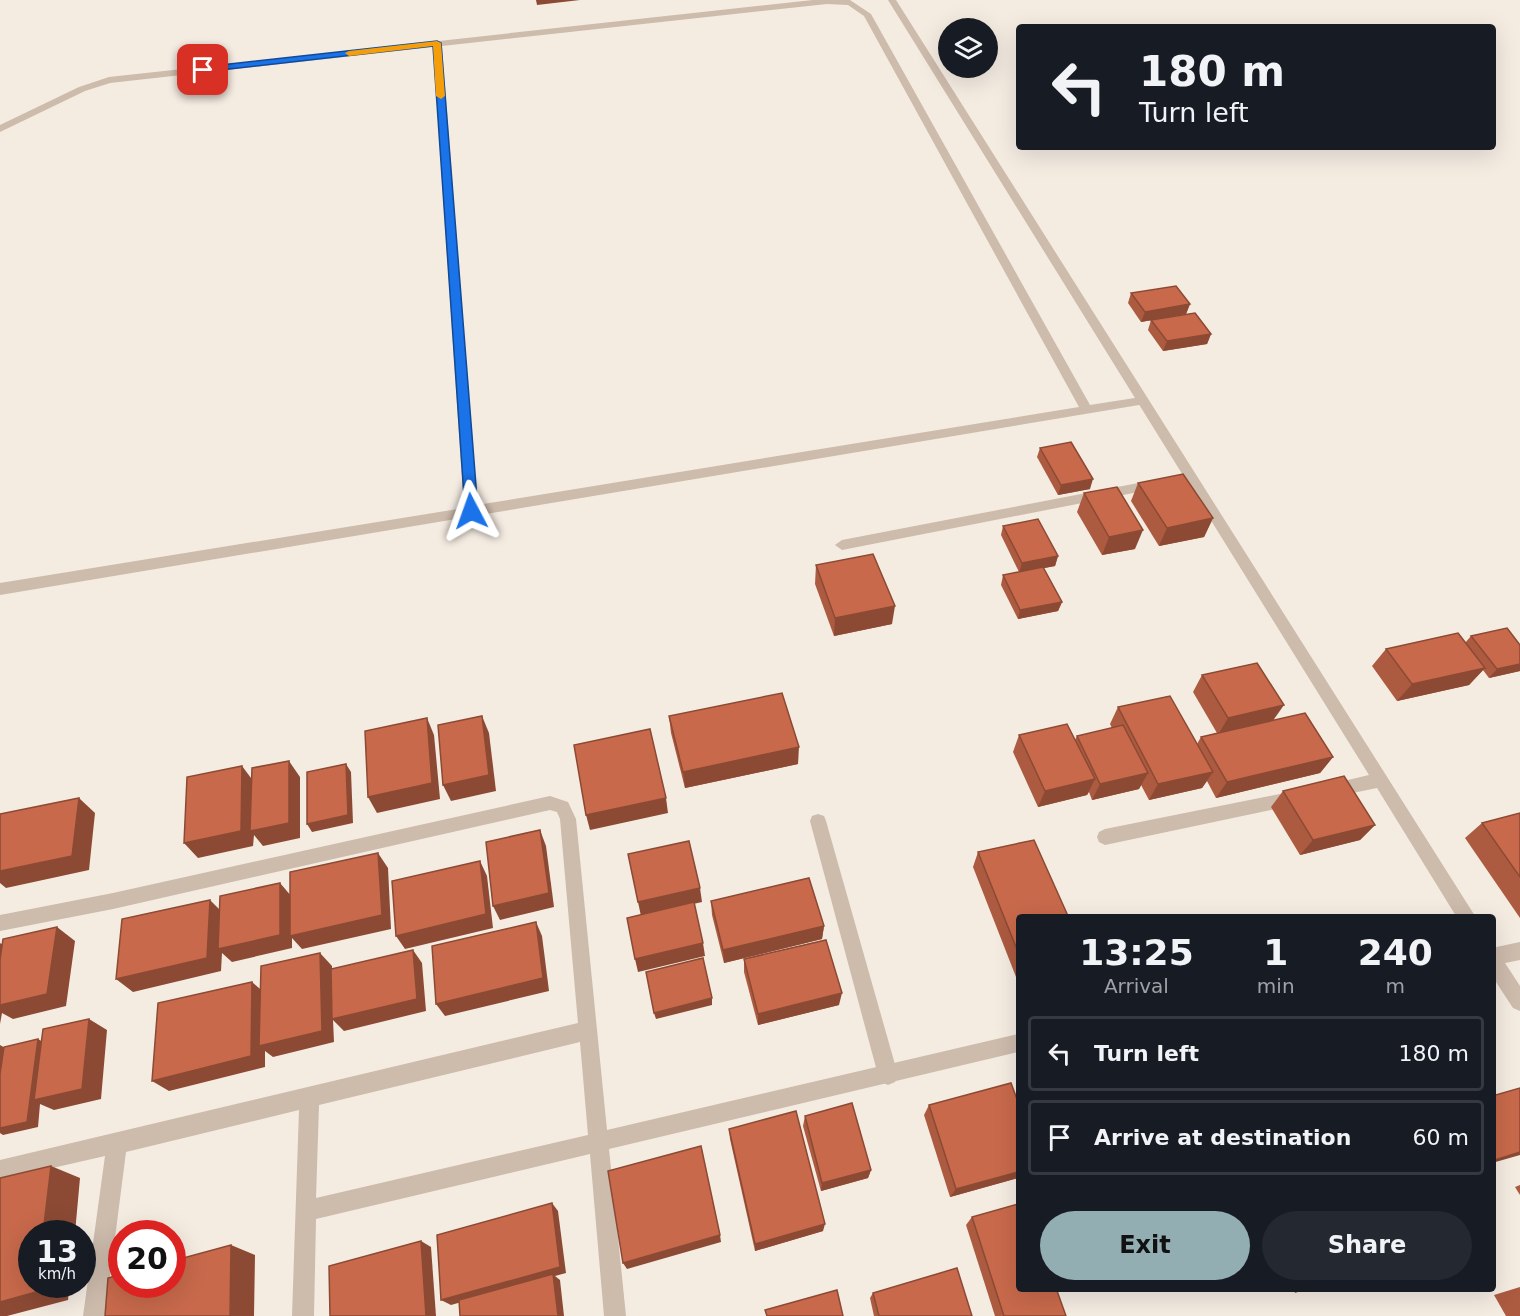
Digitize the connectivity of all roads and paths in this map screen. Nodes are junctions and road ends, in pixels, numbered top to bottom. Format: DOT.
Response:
graph roads {
  1 [pos="892,0"];
  2 [pos="437,43"];
  3 [pos="0,129"];
  4 [pos="1141,400"];
  5 [pos="1086,409"];
  6 [pos="1178,480"];
  7 [pos="471,511"];
  8 [pos="842,545"];
  9 [pos="0,589"];
  10 [pos="1380,780"];
  11 [pos="818,821"];
  12 [pos="1105,837"];
  13 [pos="1465,914"];
  14 [pos="0,923"];
  15 [pos="1520,951"];
  16 [pos="1496,957"];
  17 [pos="1496,964"];
  18 [pos="1520,1002"];
  19 [pos="589,1030"];
  20 [pos="1016,1043"];
  21 [pos="888,1075"];
  22 [pos="309,1098"];
  23 [pos="597,1141"];
  24 [pos="117,1144"];
  25 [pos="0,1170"];
  26 [pos="306,1211"];
  27 [pos="94,1316"];
  28 [pos="303,1316"];
  29 [pos="615,1316"];
  1 -- 4 [label="street"];
  2 -- 3 [label="street"];
  2 -- 5 [label="street"];
  2 -- 7 [label="street"];
  4 -- 5 [label="street"];
  4 -- 6 [label="street"];
  5 -- 7 [label="street"];
  6 -- 8 [label="street"];
  6 -- 10 [label="street"];
  7 -- 9 [label="street"];
  10 -- 12 [label="street"];
  10 -- 13 [label="street"];
  11 -- 21 [label="street"];
  14 -- 19 [label="street"];
  15 -- 16 [label="street"];
  17 -- 18 [label="street"];
  19 -- 22 [label="street"];
  19 -- 23 [label="street"];
  20 -- 21 [label="street"];
  21 -- 23 [label="street"];
  22 -- 24 [label="street"];
  22 -- 26 [label="street"];
  23 -- 26 [label="street"];
  23 -- 29 [label="street"];
  24 -- 25 [label="street"];
  24 -- 27 [label="street"];
  26 -- 28 [label="street"];
}
